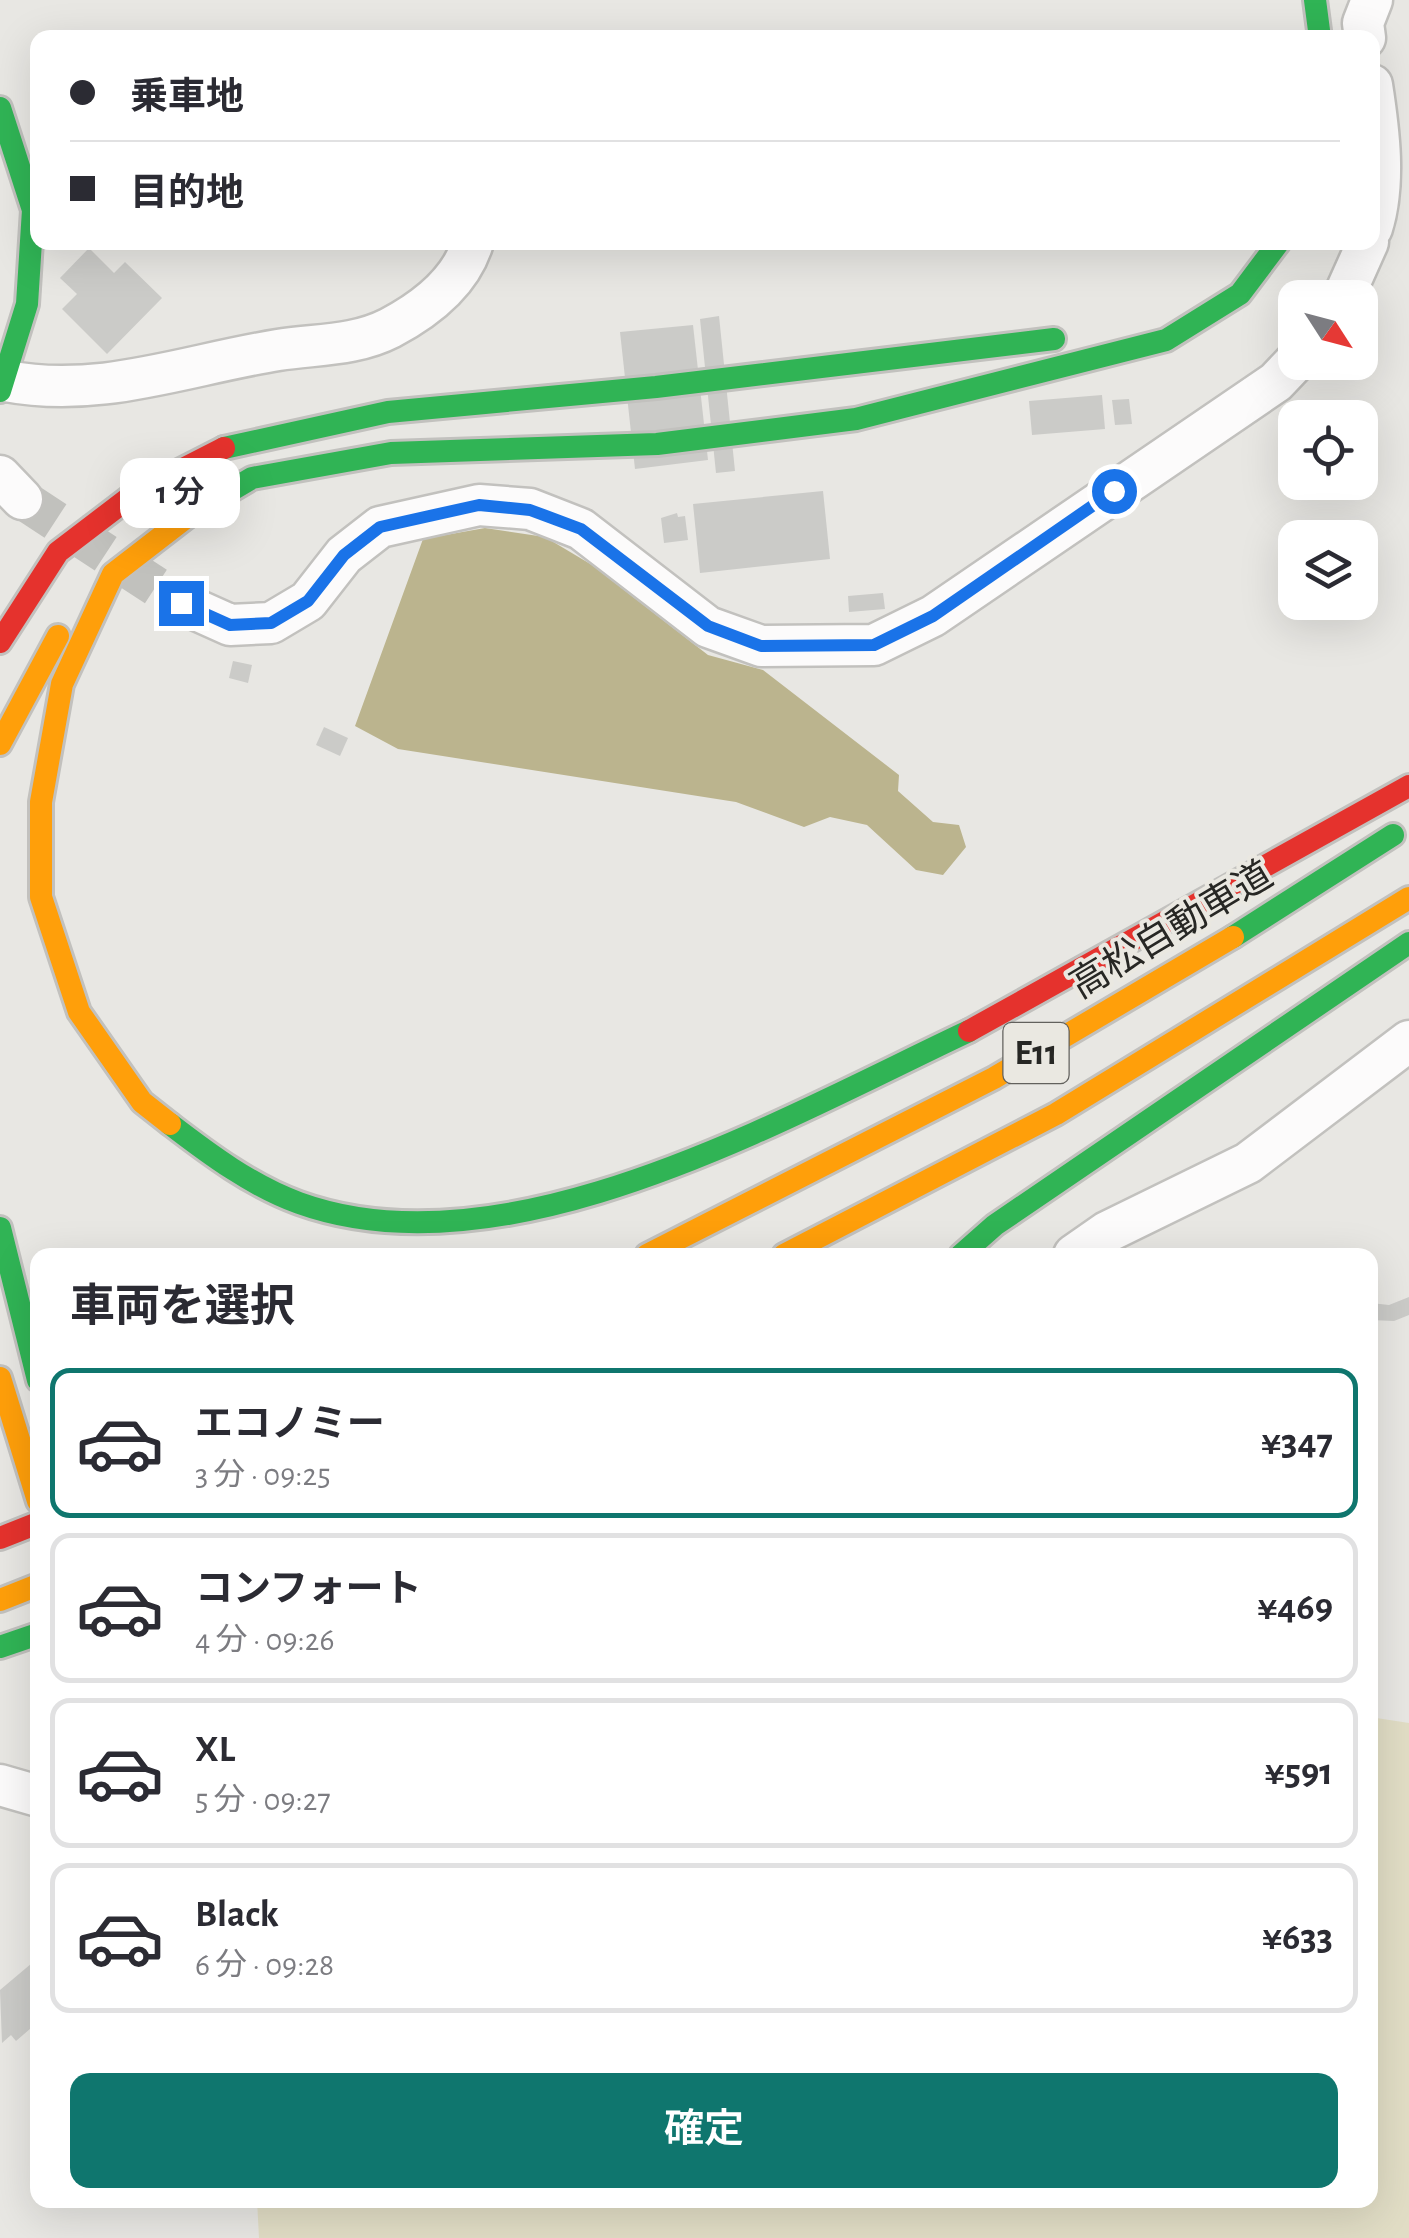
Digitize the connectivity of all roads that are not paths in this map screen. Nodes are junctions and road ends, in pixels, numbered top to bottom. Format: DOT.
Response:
graph roads {
  1 [pos="1315,0"];
  2 [pos="1372,0"];
  3 [pos="1319,30"];
  4 [pos="1364,30"];
  5 [pos="0,108"];
  6 [pos="30,201"];
  7 [pos="30,250"];
  8 [pos="470,250"];
  9 [pos="1272,250"];
  10 [pos="1365,250"];
  11 [pos="1354,280"];
  12 [pos="1078,336"];
  13 [pos="1278,380"];
  14 [pos="3,386"];
  15 [pos="58,552"];
  16 [pos="114,574"];
  17 [pos="181,603"];
  18 [pos="0,608"];
  19 [pos="0,642"];
  20 [pos="0,744"];
  21 [pos="1409,786"];
  22 [pos="1409,825"];
  23 [pos="1409,898"];
  24 [pos="1409,943"];
  25 [pos="1409,1042"];
  26 [pos="0,1228"];
  27 [pos="661,1248"];
  28 [pos="798,1248"];
  29 [pos="970,1248"];
  30 [pos="1084,1248"];
  31 [pos="30,1348"];
  32 [pos="0,1378"];
  33 [pos="30,1475"];
  34 [pos="30,1526"];
  35 [pos="2,1538"];
  36 [pos="30,1637"];
  37 [pos="0,1646"];
  38 [pos="0,1785"];
  39 [pos="30,1794"];
  1 -- 3 [label="main road"];
  2 -- 4 [label="street"];
  5 -- 6 [label="main road"];
  7 -- 14 [label="main road"];
  8 -- 14 [label="street"];
  9 -- 16 [label="main road"];
  10 -- 11 [label="street"];
  12 -- 15 [label="main road"];
  13 -- 17 [label="street"];
  15 -- 18 [label="main road"];
  15 -- 19 [label="main road"];
  16 -- 20 [label="main road"];
  16 -- 21 [label="main road"];
  22 -- 27 [label="main road, 高松自動車道 / E11"];
  23 -- 28 [label="main road, E11"];
  24 -- 29 [label="main road"];
  25 -- 30 [label="street"];
  26 -- 31 [label="main road"];
  32 -- 33 [label="main road"];
  34 -- 35 [label="main road"];
  36 -- 37 [label="main road"];
  38 -- 39 [label="street"];
}
